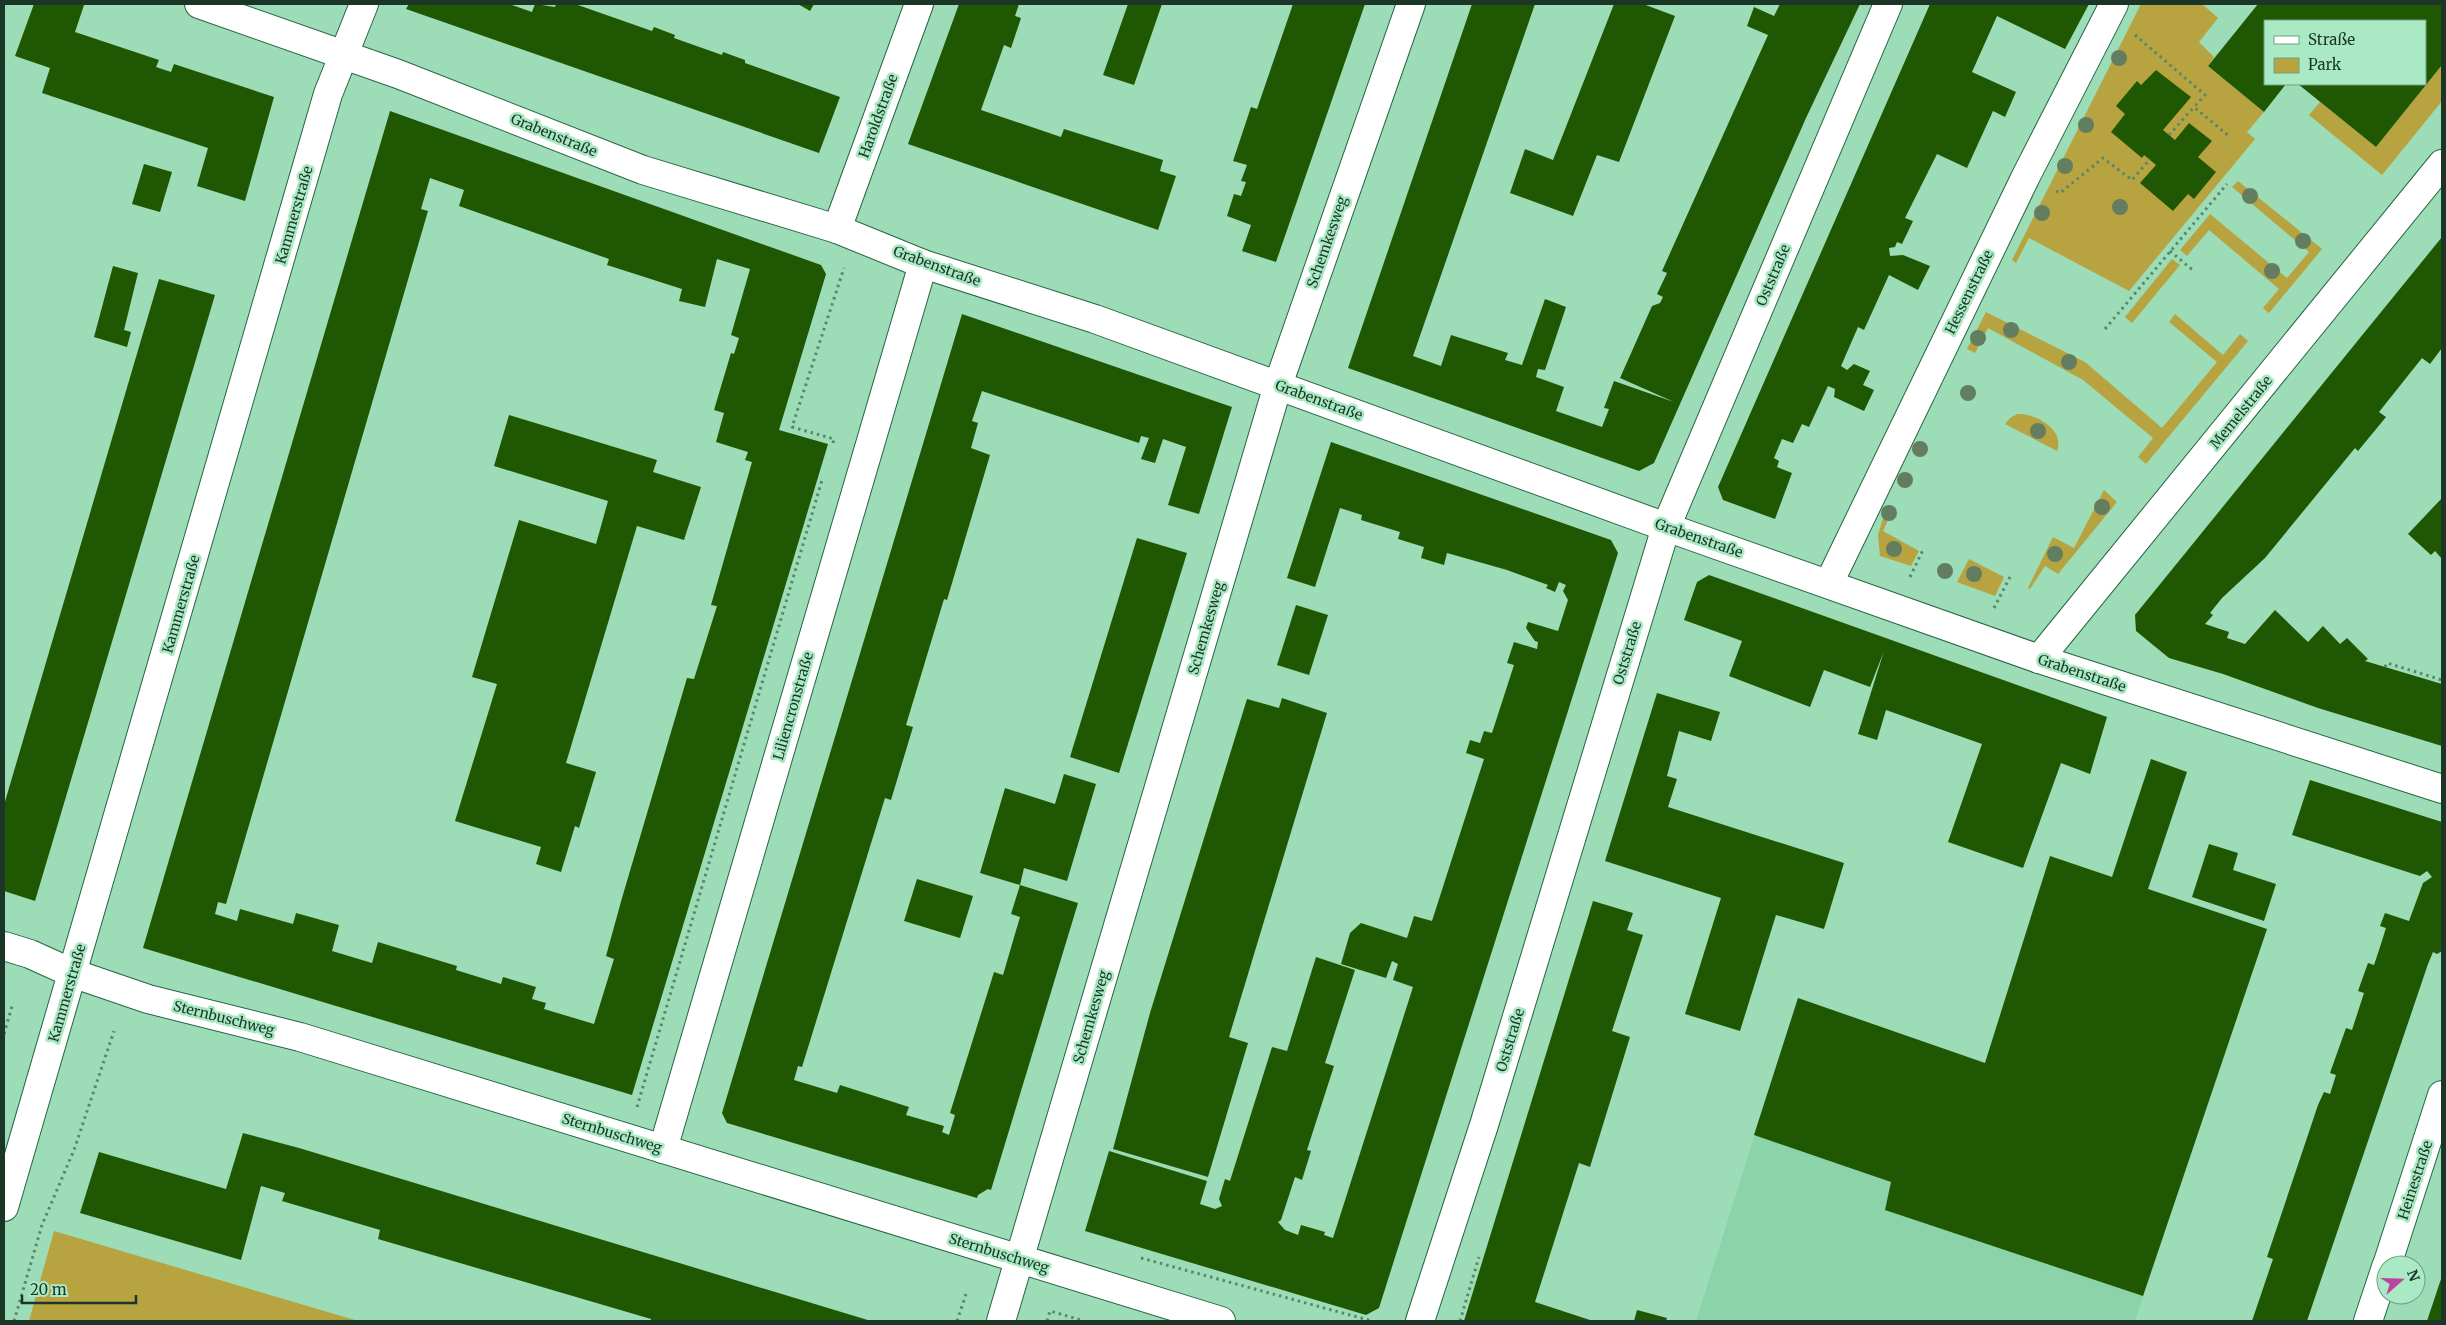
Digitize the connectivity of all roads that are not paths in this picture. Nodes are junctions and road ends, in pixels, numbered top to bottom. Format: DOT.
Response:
graph roads {
  1 [pos="198,4"];
  2 [pos="364,4"];
  3 [pos="919,4"];
  4 [pos="1411,4"];
  5 [pos="1888,4"];
  6 [pos="2112,9"];
  7 [pos="346,55"];
  8 [pos="2442,164"];
  9 [pos="846,232"];
  10 [pos="923,264"];
  11 [pos="1278,385"];
  12 [pos="1666,527"];
  13 [pos="1829,583"];
  14 [pos="2039,659"];
  15 [pos="2442,789"];
  16 [pos="4,946"];
  17 [pos="72,973"];
  18 [pos="2442,1094"];
  19 [pos="663,1149"];
  20 [pos="4,1207"];
  21 [pos="2390,1255"];
  22 [pos="1020,1259"];
  23 [pos="2376,1297"];
  24 [pos="1001,1321"];
  25 [pos="1221,1321"];
  26 [pos="1420,1321"];
  27 [pos="2368,1321"];
  1 -- 7 [label="street, Grabenstraße"];
  2 -- 7 [label="street, Kammerstraße"];
  3 -- 9 [label="street, Haroldstraße"];
  4 -- 11 [label="street, Schemkesweg"];
  5 -- 12 [label="street, Oststraße"];
  6 -- 13 [label="street, Hessenstraße"];
  7 -- 9 [label="street, Grabenstraße"];
  7 -- 17 [label="street, Kammerstraße"];
  8 -- 14 [label="street, Memelstraße"];
  9 -- 10 [label="street, Grabenstraße"];
  10 -- 11 [label="street, Grabenstraße"];
  10 -- 19 [label="street, Liliencronstraße"];
  11 -- 12 [label="street, Grabenstraße"];
  11 -- 22 [label="street, Schemkesweg"];
  12 -- 13 [label="street, Grabenstraße"];
  12 -- 26 [label="street, Oststraße"];
  13 -- 14 [label="street, Grabenstraße"];
  14 -- 15 [label="street, Grabenstraße"];
  16 -- 17 [label="street, Sternbuschweg"];
  17 -- 19 [label="street, Sternbuschweg"];
  17 -- 20 [label="street, Kammerstraße"];
  18 -- 21 [label="street, Heinestraße"];
  19 -- 22 [label="street, Sternbuschweg"];
  22 -- 24 [label="street, Schemkesweg"];
  22 -- 25 [label="street, Sternbuschweg"];
  23 -- 27 [label="street, Heinestraße"];
}
